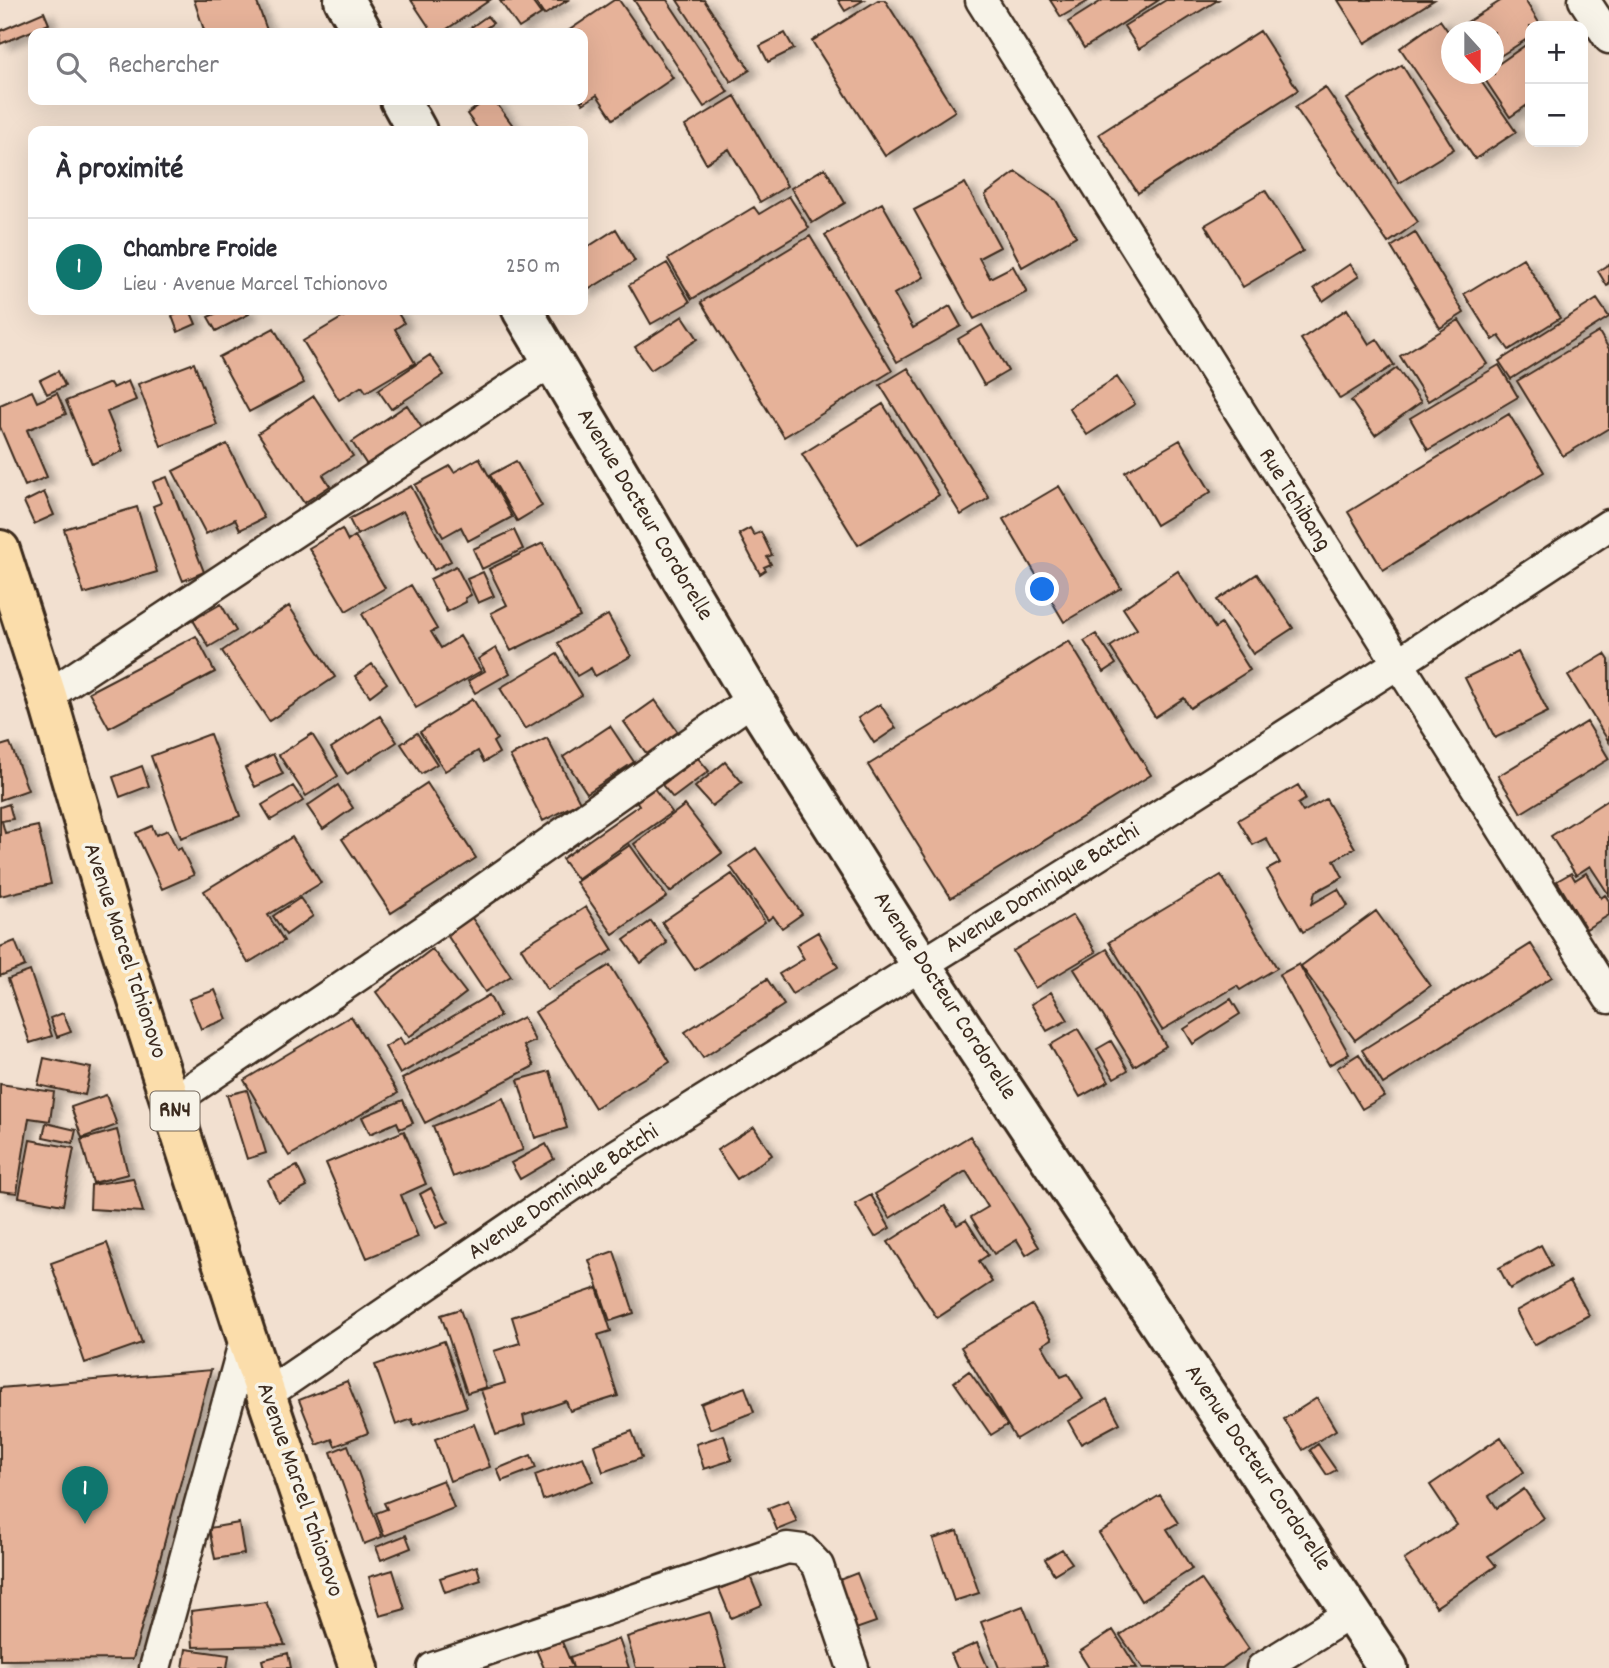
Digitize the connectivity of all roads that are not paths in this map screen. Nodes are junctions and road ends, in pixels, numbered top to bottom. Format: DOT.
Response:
graph roads {
  1 [pos="344,0"];
  2 [pos="981,0"];
  3 [pos="1584,0"];
  4 [pos="360,28"];
  5 [pos="1609,38"];
  6 [pos="403,105"];
  7 [pos="414,126"];
  8 [pos="525,315"];
  9 [pos="552,361"];
  10 [pos="1609,525"];
  11 [pos="1,557"];
  12 [pos="1397,664"];
  13 [pos="47,696"];
  14 [pos="753,699"];
  15 [pos="922,966"];
  16 [pos="1609,998"];
  17 [pos="173,1101"];
  18 [pos="246,1336"];
  19 [pos="267,1394"];
  20 [pos="1352,1612"];
  21 [pos="155,1668"];
  22 [pos="359,1668"];
  23 [pos="433,1668"];
  24 [pos="853,1668"];
  25 [pos="1262,1668"];
  26 [pos="1388,1668"];
  1 -- 4 [label="street"];
  2 -- 12 [label="street, Rue Tchibang"];
  3 -- 5 [label="street"];
  6 -- 7 [label="street"];
  8 -- 9 [label="street, Avenue Docteur Cordorelle"];
  9 -- 13 [label="street"];
  9 -- 14 [label="street, Avenue Docteur Cordorelle"];
  10 -- 12 [label="street, Avenue Dominique Batchi"];
  11 -- 13 [label="highway, Avenue Marcel Tchionovo / RN4"];
  12 -- 15 [label="street, Avenue Dominique Batchi"];
  12 -- 16 [label="street, Rue Tchibang"];
  13 -- 17 [label="highway, Avenue Marcel Tchionovo / RN4"];
  14 -- 15 [label="street, Avenue Docteur Cordorelle"];
  14 -- 17 [label="street"];
  15 -- 19 [label="street, Avenue Dominique Batchi"];
  15 -- 20 [label="street, Avenue Docteur Cordorelle"];
  17 -- 18 [label="highway, Avenue Marcel Tchionovo / RN4"];
  18 -- 19 [label="highway, Avenue Marcel Tchionovo / RN4"];
  18 -- 21 [label="street"];
  19 -- 22 [label="highway, Avenue Marcel Tchionovo / RN4"];
  20 -- 25 [label="street"];
  20 -- 26 [label="street, Avenue Docteur Cordorelle"];
  23 -- 24 [label="street"];
}
